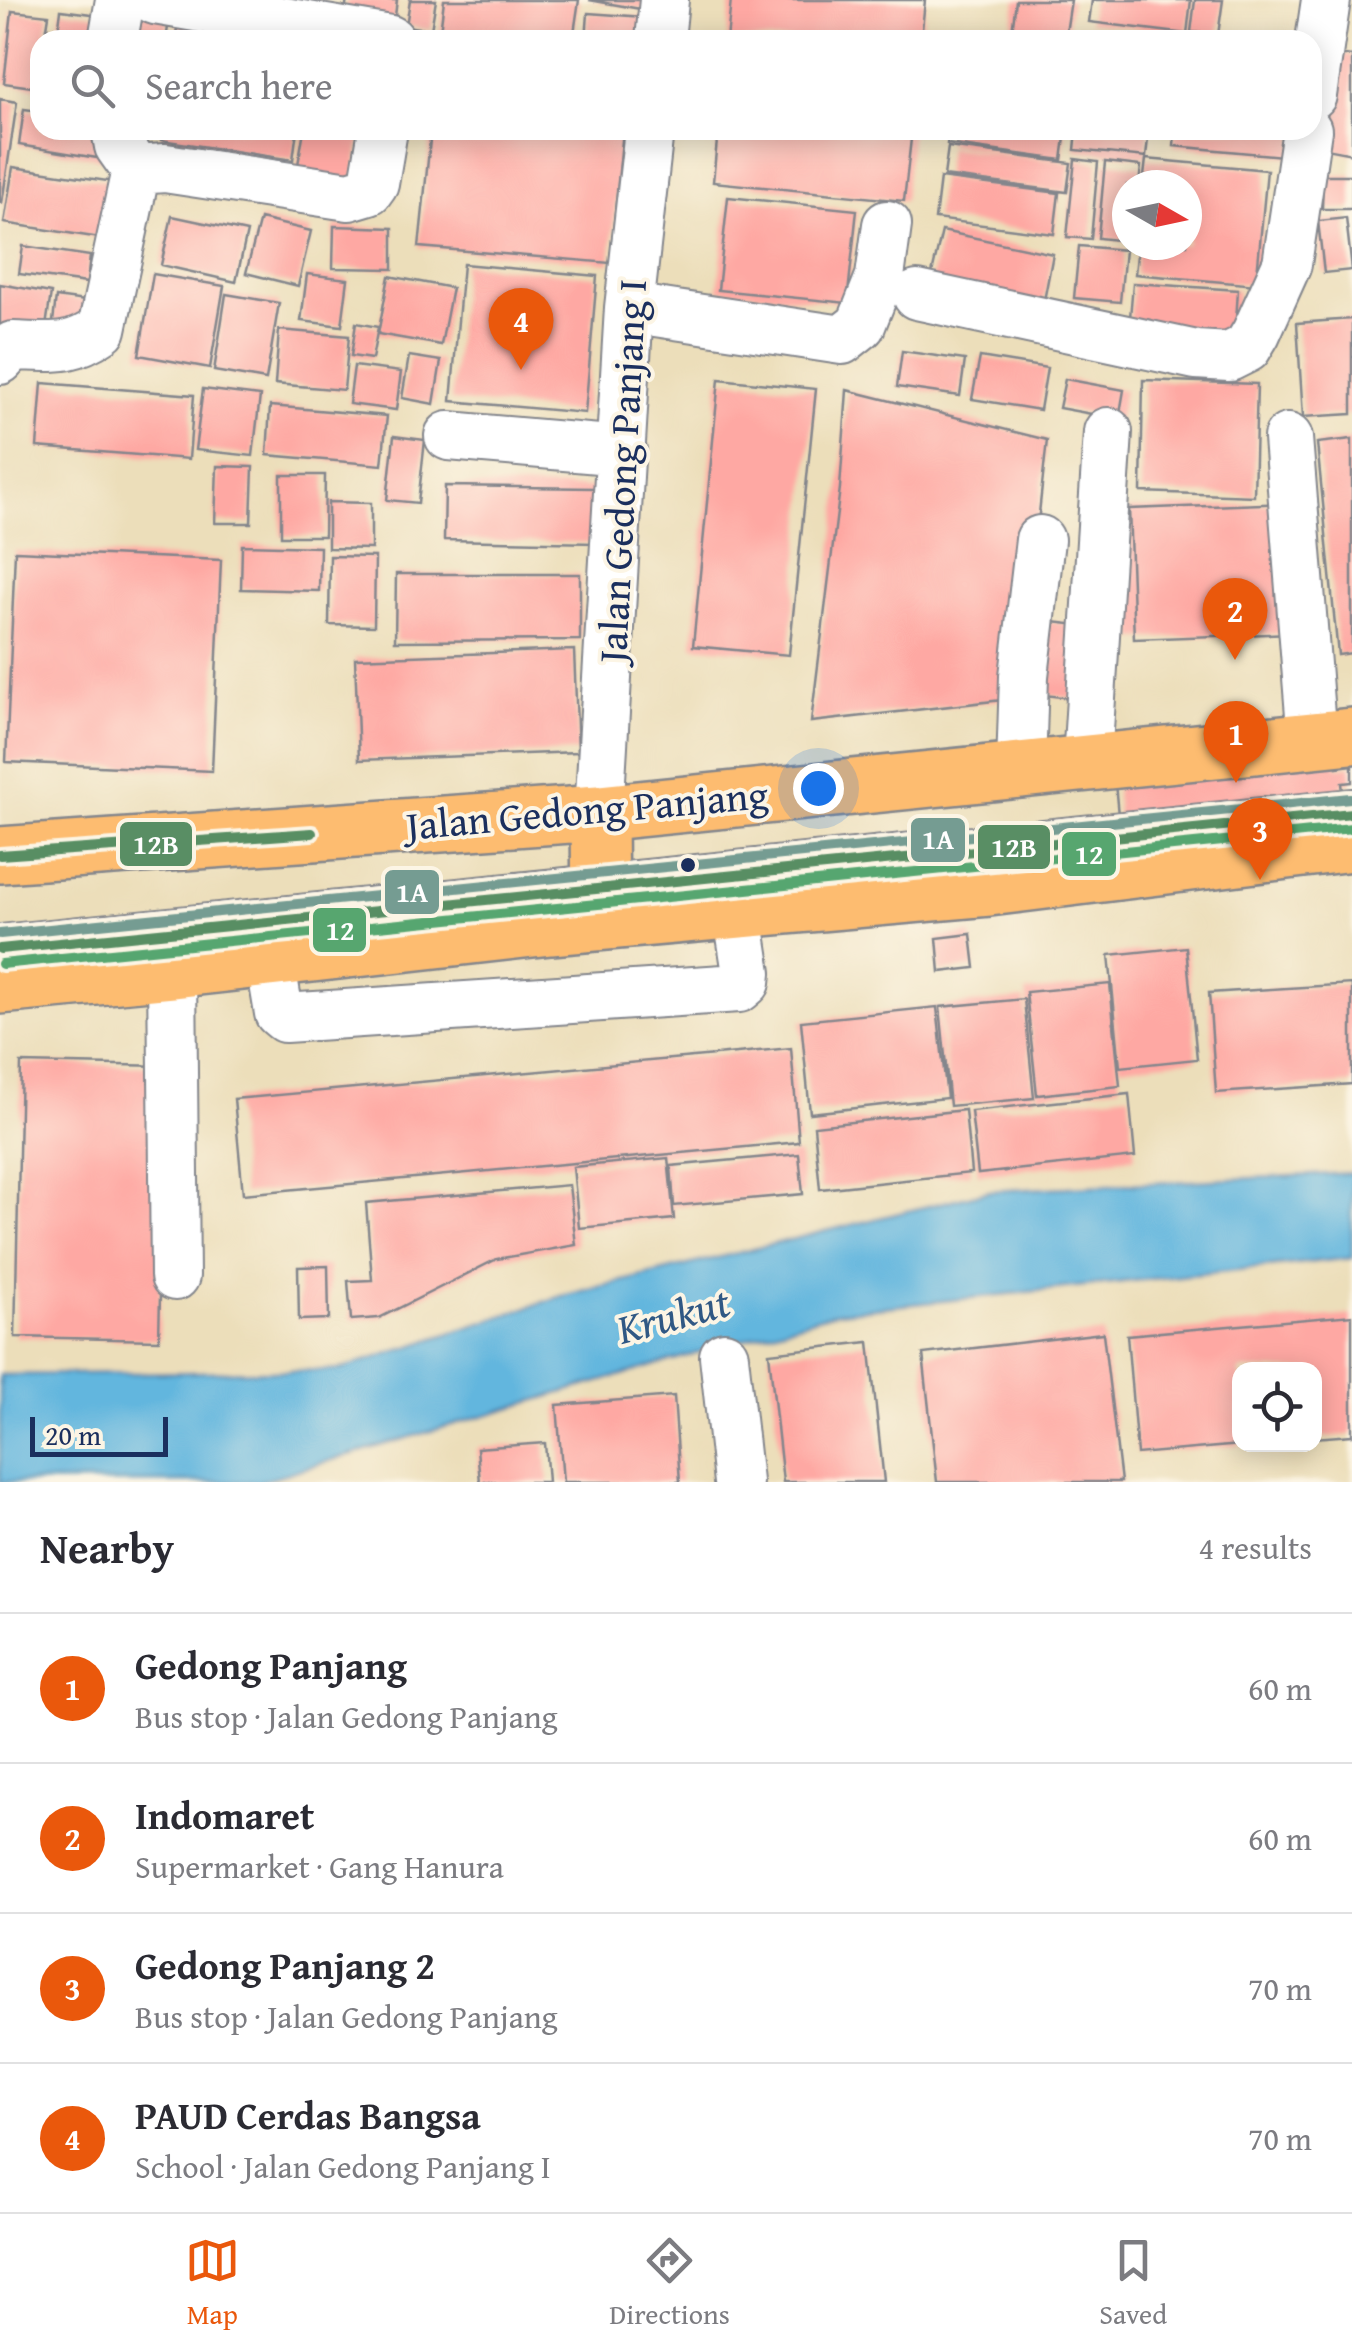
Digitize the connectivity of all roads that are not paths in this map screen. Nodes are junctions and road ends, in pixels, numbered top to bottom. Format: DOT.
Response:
graph roads {
  1 [pos="120,0"];
  2 [pos="155,0"];
  3 [pos="664,0"];
  4 [pos="1326,0"];
  5 [pos="115,30"];
  6 [pos="331,30"];
  7 [pos="661,30"];
  8 [pos="1322,30"];
  9 [pos="381,140"];
  10 [pos="648,140"];
  11 [pos="1306,140"];
  12 [pos="126,150"];
  13 [pos="887,225"];
  14 [pos="918,295"];
  15 [pos="629,308"];
  16 [pos="0,360"];
  17 [pos="1108,432"];
  18 [pos="449,436"];
  19 [pos="1288,438"];
  20 [pos="622,451"];
  21 [pos="1040,540"];
  22 [pos="1332,738"];
  23 [pos="1087,761"];
  24 [pos="1021,768"];
  25 [pos="599,812"];
  26 [pos="1352,814"];
  27 [pos="1352,842"];
  28 [pos="0,855"];
  29 [pos="600,905"];
  30 [pos="736,909"];
  31 [pos="0,949"];
  32 [pos="270,959"];
  33 [pos="172,970"];
  34 [pos="0,986"];
  35 [pos="175,1276"];
  36 [pos="724,1356"];
  37 [pos="738,1482"];
  1 -- 5 [label="street"];
  2 -- 6 [label="street"];
  3 -- 7 [label="street"];
  4 -- 8 [label="street"];
  9 -- 12 [label="street"];
  10 -- 15 [label="street, Jalan Gedong Panjang I"];
  11 -- 14 [label="street"];
  12 -- 16 [label="street"];
  13 -- 15 [label="street"];
  15 -- 20 [label="street, Jalan Gedong Panjang I"];
  17 -- 23 [label="street"];
  18 -- 20 [label="street"];
  19 -- 22 [label="street"];
  20 -- 25 [label="street, Jalan Gedong Panjang I"];
  21 -- 24 [label="street"];
  22 -- 23 [label="main road, Jalan Gedong Panjang"];
  23 -- 24 [label="main road, Jalan Gedong Panjang"];
  24 -- 25 [label="main road, Jalan Gedong Panjang"];
  25 -- 28 [label="main road, Jalan Gedong Panjang"];
  25 -- 29 [label="main road"];
  26 -- 29 [label="street"];
  27 -- 30 [label="main road"];
  29 -- 30 [label="main road"];
  29 -- 31 [label="street"];
  29 -- 32 [label="main road"];
  30 -- 32 [label="street"];
  32 -- 33 [label="main road"];
  33 -- 34 [label="main road"];
  33 -- 35 [label="street"];
  36 -- 37 [label="street"];
}
